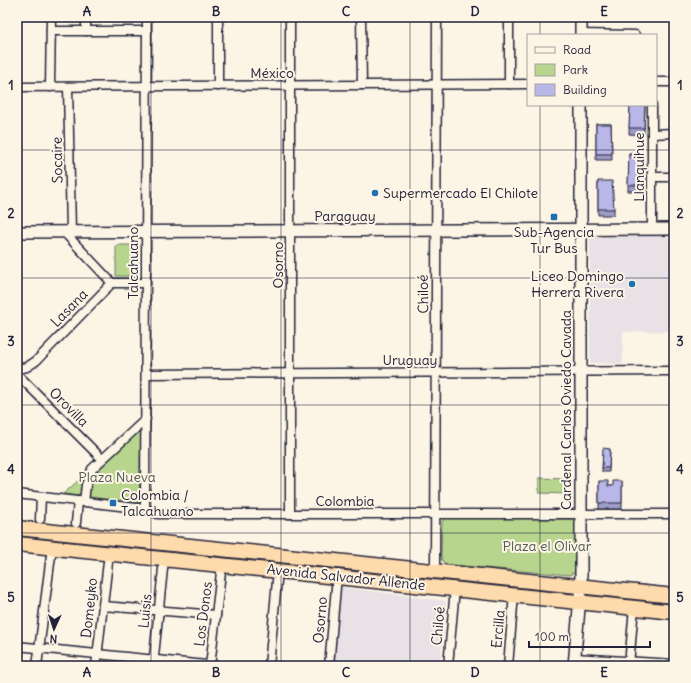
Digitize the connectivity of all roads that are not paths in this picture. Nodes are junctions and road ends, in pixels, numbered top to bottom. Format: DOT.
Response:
graph roads {
  1 [pos="51,17"];
  2 [pos="86,17"];
  3 [pos="147,17"];
  4 [pos="218,17"];
  5 [pos="290,17"];
  6 [pos="361,17"];
  7 [pos="437,17"];
  8 [pos="509,17"];
  9 [pos="581,17"];
  10 [pos="51,31"];
  11 [pos="86,31"];
  12 [pos="147,31"];
  13 [pos="581,34"];
  14 [pos="657,82"];
  15 [pos="674,82"];
  16 [pos="509,84"];
  17 [pos="527,84"];
  18 [pos="291,85"];
  19 [pos="362,85"];
  20 [pos="436,85"];
  21 [pos="146,86"];
  22 [pos="218,86"];
  23 [pos="17,87"];
  24 [pos="50,87"];
  25 [pos="68,87"];
  26 [pos="581,106"];
  27 [pos="652,106"];
  28 [pos="652,134"];
  29 [pos="674,134"];
  30 [pos="652,177"];
  31 [pos="674,177"];
  32 [pos="652,229"];
  33 [pos="674,229"];
  34 [pos="435,230"];
  35 [pos="580,230"];
  36 [pos="291,231"];
  37 [pos="17,232"];
  38 [pos="67,232"];
  39 [pos="146,232"];
  40 [pos="112,283"];
  41 [pos="146,283"];
  42 [pos="17,370"];
  43 [pos="581,371"];
  44 [pos="674,371"];
  45 [pos="436,372"];
  46 [pos="290,373"];
  47 [pos="17,374"];
  48 [pos="146,374"];
  49 [pos="146,419"];
  50 [pos="102,459"];
  51 [pos="17,494"];
  52 [pos="41,497"];
  53 [pos="81,502"];
  54 [pos="145,509"];
  55 [pos="290,514"];
  56 [pos="436,514"];
  57 [pos="581,514"];
  58 [pos="674,514"];
  59 [pos="40,519"];
  60 [pos="76,523"];
  61 [pos="17,528"];
  62 [pos="17,544"];
  63 [pos="52,547"];
  64 [pos="108,553"];
  65 [pos="164,559"];
  66 [pos="222,564"];
  67 [pos="278,570"];
  68 [pos="435,571"];
  69 [pos="337,576"];
  70 [pos="581,585"];
  71 [pos="455,588"];
  72 [pos="514,594"];
  73 [pos="674,596"];
  74 [pos="579,601"];
  75 [pos="103,606"];
  76 [pos="634,607"];
  77 [pos="158,610"];
  78 [pos="674,612"];
  79 [pos="216,615"];
  80 [pos="17,646"];
  81 [pos="39,648"];
  82 [pos="97,654"];
  83 [pos="574,662"];
  84 [pos="153,663"];
  85 [pos="629,664"];
  86 [pos="674,664"];
  87 [pos="37,666"];
  88 [pos="96,666"];
  89 [pos="212,666"];
  90 [pos="270,666"];
  91 [pos="329,666"];
  92 [pos="448,666"];
  93 [pos="508,666"];
  1 -- 10 [label="street"];
  2 -- 11 [label="street"];
  3 -- 12 [label="street, Talcahuano"];
  4 -- 22 [label="street"];
  5 -- 18 [label="street, Osorno"];
  6 -- 19 [label="street"];
  7 -- 20 [label="street, Chiloé"];
  8 -- 16 [label="street"];
  9 -- 13 [label="street"];
  10 -- 11 [label="street"];
  10 -- 24 [label="street"];
  11 -- 12 [label="street"];
  12 -- 21 [label="street, Talcahuano"];
  14 -- 15 [label="street"];
  16 -- 17 [label="street, México"];
  16 -- 20 [label="street, México"];
  18 -- 19 [label="street, México"];
  18 -- 22 [label="street, México"];
  18 -- 36 [label="street, Osorno"];
  19 -- 20 [label="street, México"];
  20 -- 34 [label="street, Chiloé"];
  21 -- 22 [label="street, México"];
  21 -- 25 [label="street, México"];
  21 -- 39 [label="street, Talcahuano"];
  23 -- 24 [label="street, México"];
  24 -- 25 [label="street, México"];
  25 -- 38 [label="street, Socaire"];
  26 -- 35 [label="street, Cardenal Carlos Oviedo Cavada"];
  27 -- 28 [label="street, Llanquihue"];
  28 -- 29 [label="street"];
  28 -- 30 [label="street, Llanquihue"];
  30 -- 31 [label="street"];
  30 -- 32 [label="street, Llanquihue"];
  32 -- 33 [label="street, Paraguay"];
  32 -- 35 [label="street, Paraguay"];
  34 -- 35 [label="street, Paraguay"];
  34 -- 36 [label="street, Paraguay"];
  34 -- 45 [label="street, Chiloé"];
  35 -- 43 [label="street, Cardenal Carlos Oviedo Cavada"];
  36 -- 39 [label="street, Paraguay"];
  36 -- 46 [label="street, Osorno"];
  37 -- 38 [label="street, Paraguay"];
  38 -- 39 [label="street, Paraguay"];
  38 -- 40 [label="street"];
  39 -- 41 [label="street, Talcahuano"];
  40 -- 41 [label="street"];
  40 -- 42 [label="street, Lasana"];
  41 -- 48 [label="street, Talcahuano"];
  43 -- 44 [label="street, Uruguay"];
  43 -- 45 [label="street, Uruguay"];
  43 -- 57 [label="street, Cardenal Carlos Oviedo Cavada"];
  45 -- 46 [label="street, Uruguay"];
  45 -- 56 [label="street, Chiloé"];
  46 -- 48 [label="street, Uruguay"];
  46 -- 55 [label="street, Osorno"];
  47 -- 50 [label="street, Orovilla"];
  48 -- 49 [label="street, Talcahuano"];
  49 -- 50 [label="street"];
  49 -- 54 [label="street, Talcahuano"];
  50 -- 53 [label="street"];
  51 -- 52 [label="street, Colombia"];
  52 -- 53 [label="street, Colombia"];
  52 -- 59 [label="street"];
  53 -- 54 [label="street, Colombia"];
  53 -- 60 [label="street"];
  54 -- 55 [label="street, Colombia"];
  55 -- 56 [label="street, Colombia"];
  56 -- 57 [label="street, Colombia"];
  56 -- 68 [label="street, Chiloé"];
  57 -- 58 [label="street, Colombia"];
  57 -- 70 [label="street, Cardenal Carlos Oviedo Cavada"];
  61 -- 68 [label="highway, Avenida Salvador Allende"];
  62 -- 63 [label="highway, Avenida Salvador Allende"];
  63 -- 64 [label="highway, Avenida Salvador Allende"];
  63 -- 81 [label="street"];
  64 -- 65 [label="highway, Avenida Salvador Allende"];
  64 -- 75 [label="street, Domeyko"];
  65 -- 66 [label="highway, Avenida Salvador Allende"];
  65 -- 77 [label="street, Luisis"];
  66 -- 67 [label="highway, Avenida Salvador Allende"];
  66 -- 79 [label="street, Los Donos"];
  67 -- 69 [label="highway, Avenida Salvador Allende"];
  67 -- 90 [label="street"];
  68 -- 70 [label="highway, Avenida Salvador Allende"];
  69 -- 71 [label="highway, Avenida Salvador Allende"];
  69 -- 91 [label="street, Osorno"];
  70 -- 73 [label="highway, Avenida Salvador Allende"];
  70 -- 74 [label="street, Cardenal Carlos Oviedo Cavada"];
  71 -- 72 [label="highway, Avenida Salvador Allende"];
  71 -- 92 [label="street, Chiloé"];
  72 -- 74 [label="highway, Avenida Salvador Allende"];
  72 -- 93 [label="street, Ercilla"];
  74 -- 76 [label="highway, Avenida Salvador Allende"];
  74 -- 83 [label="street, Cardenal Carlos Oviedo Cavada"];
  75 -- 77 [label="street"];
  75 -- 82 [label="street, Domeyko"];
  76 -- 78 [label="highway, Avenida Salvador Allende"];
  76 -- 85 [label="street"];
  77 -- 79 [label="street"];
  77 -- 84 [label="street, Luisis"];
  79 -- 89 [label="street, Los Donos"];
  80 -- 81 [label="street"];
  81 -- 82 [label="street"];
  81 -- 87 [label="street"];
  82 -- 84 [label="street"];
  82 -- 88 [label="street, Domeyko"];
  83 -- 85 [label="street"];
  84 -- 89 [label="street"];
  85 -- 86 [label="street"];
}
